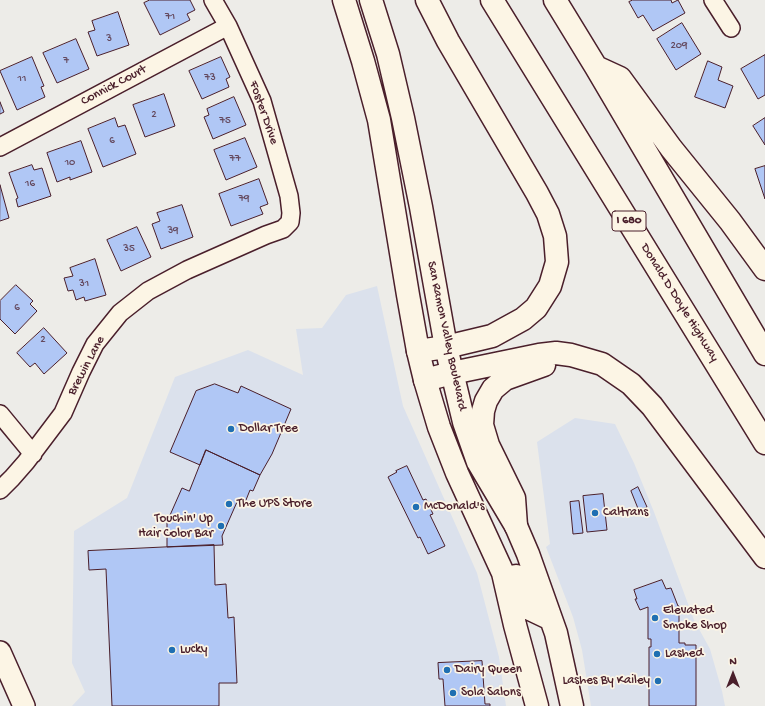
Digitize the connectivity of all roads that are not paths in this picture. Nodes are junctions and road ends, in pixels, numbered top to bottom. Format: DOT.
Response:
graph roads {
  1 [pos="213,0"];
  2 [pos="344,0"];
  3 [pos="371,0"];
  4 [pos="427,0"];
  5 [pos="492,0"];
  6 [pos="555,0"];
  7 [pos="713,0"];
  8 [pos="228,26"];
  9 [pos="731,28"];
  10 [pos="596,67"];
  11 [pos="0,147"];
  12 [pos="283,229"];
  13 [pos="765,269"];
  14 [pos="446,347"];
  15 [pos="418,351"];
  16 [pos="765,354"];
  17 [pos="571,355"];
  18 [pos="452,373"];
  19 [pos="425,380"];
  20 [pos="0,414"];
  21 [pos="765,442"];
  22 [pos="33,454"];
  23 [pos="0,490"];
  24 [pos="516,526"];
  25 [pos="488,539"];
  26 [pos="765,557"];
  27 [pos="551,619"];
  28 [pos="0,652"];
  29 [pos="24,706"];
  30 [pos="537,706"];
  31 [pos="572,706"];
  1 -- 8 [label="street, Foster Drive"];
  2 -- 15 [label="main road, San Ramon Valley Boulevard"];
  3 -- 14 [label="main road, San Ramon Valley Boulevard"];
  4 -- 14 [label="main road"];
  5 -- 21 [label="main road, Donald D Doyle Highway / I 680"];
  6 -- 10 [label="main road"];
  7 -- 9 [label="street"];
  8 -- 11 [label="street, Connick Court"];
  8 -- 12 [label="street, Foster Drive"];
  10 -- 13 [label="main road"];
  10 -- 16 [label="main road"];
  12 -- 22 [label="street, Brewin Lane"];
  14 -- 15 [label="main road"];
  14 -- 18 [label="main road, San Ramon Valley Boulevard"];
  15 -- 19 [label="main road, San Ramon Valley Boulevard"];
  17 -- 18 [label="main road"];
  17 -- 24 [label="main road"];
  17 -- 26 [label="main road"];
  18 -- 19 [label="main road"];
  18 -- 24 [label="main road, San Ramon Valley Boulevard"];
  19 -- 25 [label="main road, San Ramon Valley Boulevard"];
  20 -- 22 [label="street"];
  22 -- 23 [label="street, Brewin Lane"];
  24 -- 27 [label="main road, San Ramon Valley Boulevard"];
  25 -- 27 [label="main road"];
  25 -- 30 [label="main road, San Ramon Valley Boulevard"];
  27 -- 31 [label="main road, San Ramon Valley Boulevard"];
  28 -- 29 [label="street"];
}
